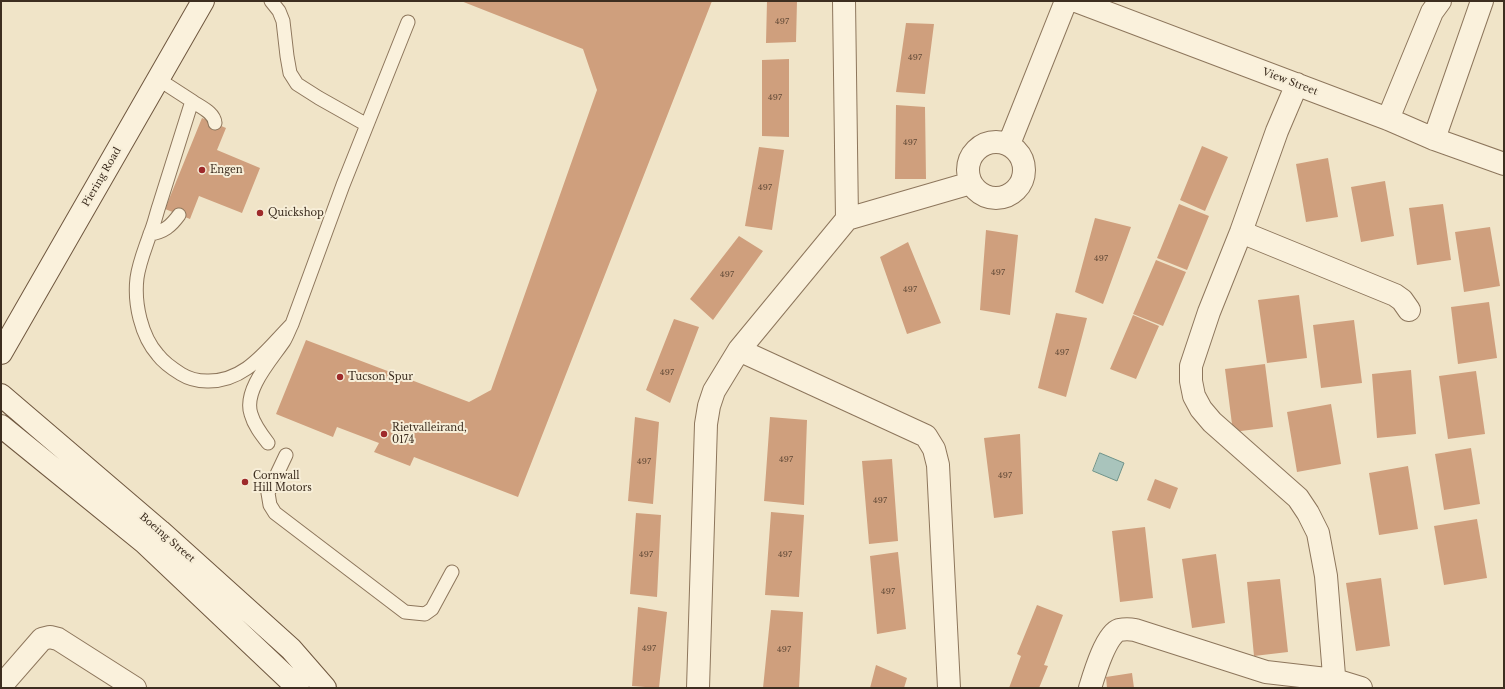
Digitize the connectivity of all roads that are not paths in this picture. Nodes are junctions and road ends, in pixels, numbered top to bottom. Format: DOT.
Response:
graph roads {
  1 [pos="203,1"];
  2 [pos="271,1"];
  3 [pos="844,1"];
  4 [pos="1482,1"];
  5 [pos="1078,2"];
  6 [pos="1436,7"];
  7 [pos="408,22"];
  8 [pos="158,78"];
  9 [pos="1297,84"];
  10 [pos="192,101"];
  11 [pos="1388,119"];
  12 [pos="215,123"];
  13 [pos="367,125"];
  14 [pos="1434,139"];
  15 [pos="1009,144"];
  16 [pos="1504,164"];
  17 [pos="971,183"];
  18 [pos="179,215"];
  19 [pos="847,218"];
  20 [pos="1241,232"];
  21 [pos="150,234"];
  22 [pos="1409,310"];
  23 [pos="292,324"];
  24 [pos="739,350"];
  25 [pos="1,353"];
  26 [pos="1,395"];
  27 [pos="1,426"];
  28 [pos="268,443"];
  29 [pos="286,455"];
  30 [pos="452,572"];
  31 [pos="1335,684"];
  32 [pos="1,686"];
  33 [pos="135,688"];
  34 [pos="298,688"];
  35 [pos="325,688"];
  36 [pos="698,688"];
  37 [pos="949,688"];
  38 [pos="1090,688"];
  39 [pos="1361,688"];
  1 -- 8 [label="street, Piering Road"];
  2 -- 13 [label="lane"];
  3 -- 19 [label="street"];
  4 -- 14 [label="street"];
  5 -- 9 [label="street, View Street"];
  5 -- 15 [label="street"];
  6 -- 11 [label="street"];
  7 -- 13 [label="lane"];
  8 -- 10 [label="lane"];
  8 -- 25 [label="street, Piering Road"];
  9 -- 11 [label="street, View Street"];
  9 -- 20 [label="street"];
  10 -- 12 [label="lane"];
  10 -- 21 [label="lane"];
  11 -- 14 [label="street, View Street"];
  13 -- 23 [label="lane"];
  14 -- 16 [label="street, View Street"];
  15 -- 17 [label="street"];
  15 -- 17 [label="street"];
  17 -- 19 [label="street"];
  18 -- 21 [label="lane"];
  19 -- 24 [label="street"];
  20 -- 22 [label="street"];
  20 -- 31 [label="street"];
  21 -- 23 [label="lane"];
  23 -- 28 [label="lane"];
  24 -- 36 [label="street"];
  24 -- 37 [label="street"];
  26 -- 35 [label="street, Boeing Street"];
  27 -- 34 [label="street, Boeing Street"];
  29 -- 30 [label="lane"];
  31 -- 38 [label="street"];
  31 -- 39 [label="street"];
  32 -- 33 [label="street"];
}
